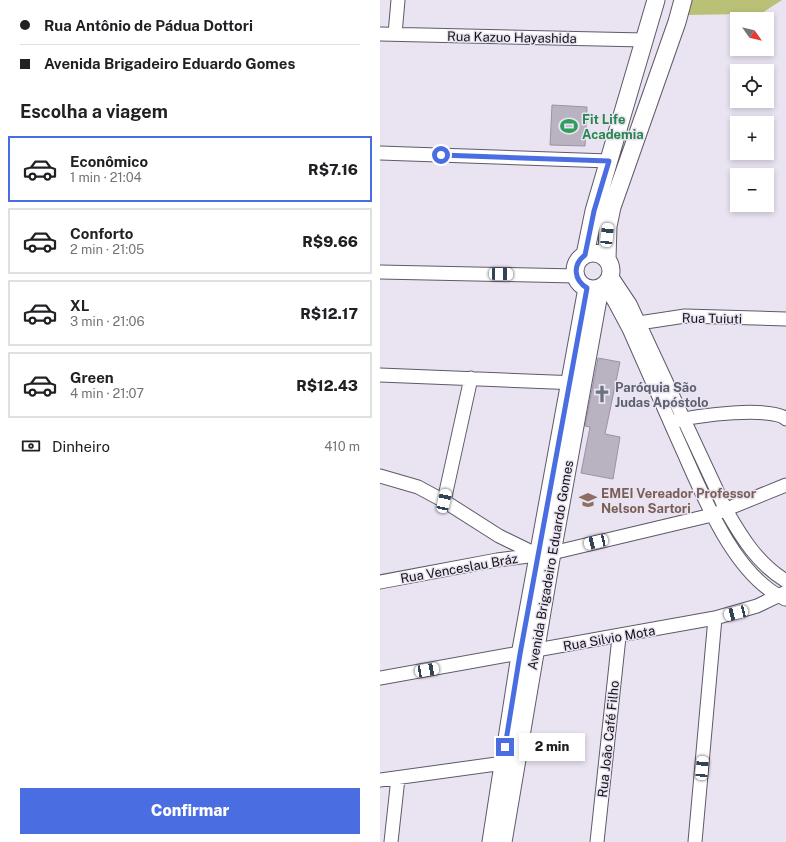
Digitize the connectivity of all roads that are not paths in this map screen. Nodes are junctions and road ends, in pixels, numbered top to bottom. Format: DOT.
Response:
graph roads {
  1 [pos="398,0"];
  2 [pos="656,0"];
  3 [pos="683,0"];
  4 [pos="380,34"];
  5 [pos="395,34"];
  6 [pos="644,40"];
  7 [pos="380,153"];
  8 [pos="609,161"];
  9 [pos="585,255"];
  10 [pos="380,272"];
  11 [pos="576,276"];
  12 [pos="602,279"];
  13 [pos="786,319"];
  14 [pos="639,323"];
  15 [pos="380,376"];
  16 [pos="471,378"];
  17 [pos="576,383"];
  18 [pos="786,419"];
  19 [pos="677,421"];
  20 [pos="380,476"];
  21 [pos="786,485"];
  22 [pos="444,501"];
  23 [pos="726,510"];
  24 [pos="712,515"];
  25 [pos="499,536"];
  26 [pos="545,554"];
  27 [pos="497,560"];
  28 [pos="786,581"];
  29 [pos="380,582"];
  30 [pos="784,596"];
  31 [pos="715,618"];
  32 [pos="619,637"];
  33 [pos="527,653"];
  34 [pos="380,678"];
  35 [pos="509,762"];
  36 [pos="398,778"];
  37 [pos="380,780"];
  38 [pos="391,842"];
  39 [pos="491,842"];
  40 [pos="503,842"];
  41 [pos="597,842"];
  42 [pos="695,842"];
  1 -- 5 [label="street"];
  2 -- 6 [label="main road"];
  3 -- 12 [label="main road, Avenida Brigadeiro Eduardo Gomes"];
  4 -- 5 [label="street, Rua Kazuo Hayashida"];
  5 -- 6 [label="street, Rua Kazuo Hayashida"];
  6 -- 8 [label="main road"];
  7 -- 8 [label="street"];
  8 -- 9 [label="main road"];
  9 -- 11 [label="main road"];
  9 -- 12 [label="main road"];
  10 -- 11 [label="street"];
  11 -- 12 [label="main road"];
  12 -- 14 [label="street"];
  12 -- 17 [label="main road, Avenida Brigadeiro Eduardo Gomes"];
  12 -- 19 [label="street"];
  13 -- 14 [label="street, Rua Tuiuti"];
  14 -- 19 [label="street"];
  15 -- 16 [label="street"];
  16 -- 17 [label="street"];
  16 -- 22 [label="street"];
  17 -- 26 [label="main road, Avenida Brigadeiro Eduardo Gomes"];
  18 -- 19 [label="street"];
  19 -- 23 [label="street"];
  19 -- 24 [label="street"];
  20 -- 22 [label="street"];
  21 -- 23 [label="street, Rua Venceslau Bráz"];
  22 -- 25 [label="street"];
  23 -- 24 [label="street, Rua Venceslau Bráz"];
  23 -- 28 [label="street"];
  24 -- 26 [label="street, Rua Venceslau Bráz"];
  24 -- 30 [label="street"];
  25 -- 26 [label="street"];
  25 -- 27 [label="street"];
  26 -- 27 [label="street, Rua Venceslau Bráz"];
  26 -- 33 [label="main road, Avenida Brigadeiro Eduardo Gomes"];
  27 -- 29 [label="street, Rua Venceslau Bráz"];
  30 -- 31 [label="street, Rua Silvio Mota"];
  31 -- 32 [label="street, Rua Silvio Mota"];
  31 -- 42 [label="street"];
  32 -- 33 [label="street, Rua Silvio Mota"];
  32 -- 41 [label="street, Rua João Café Filho"];
  33 -- 34 [label="street, Rua Silvio Mota"];
  33 -- 35 [label="main road, Avenida Brigadeiro Eduardo Gomes"];
  35 -- 36 [label="street"];
  35 -- 39 [label="main road, Avenida Brigadeiro Eduardo Gomes"];
  35 -- 40 [label="main road, Avenida Brigadeiro Eduardo Gomes"];
  36 -- 37 [label="street"];
  36 -- 38 [label="street"];
}
